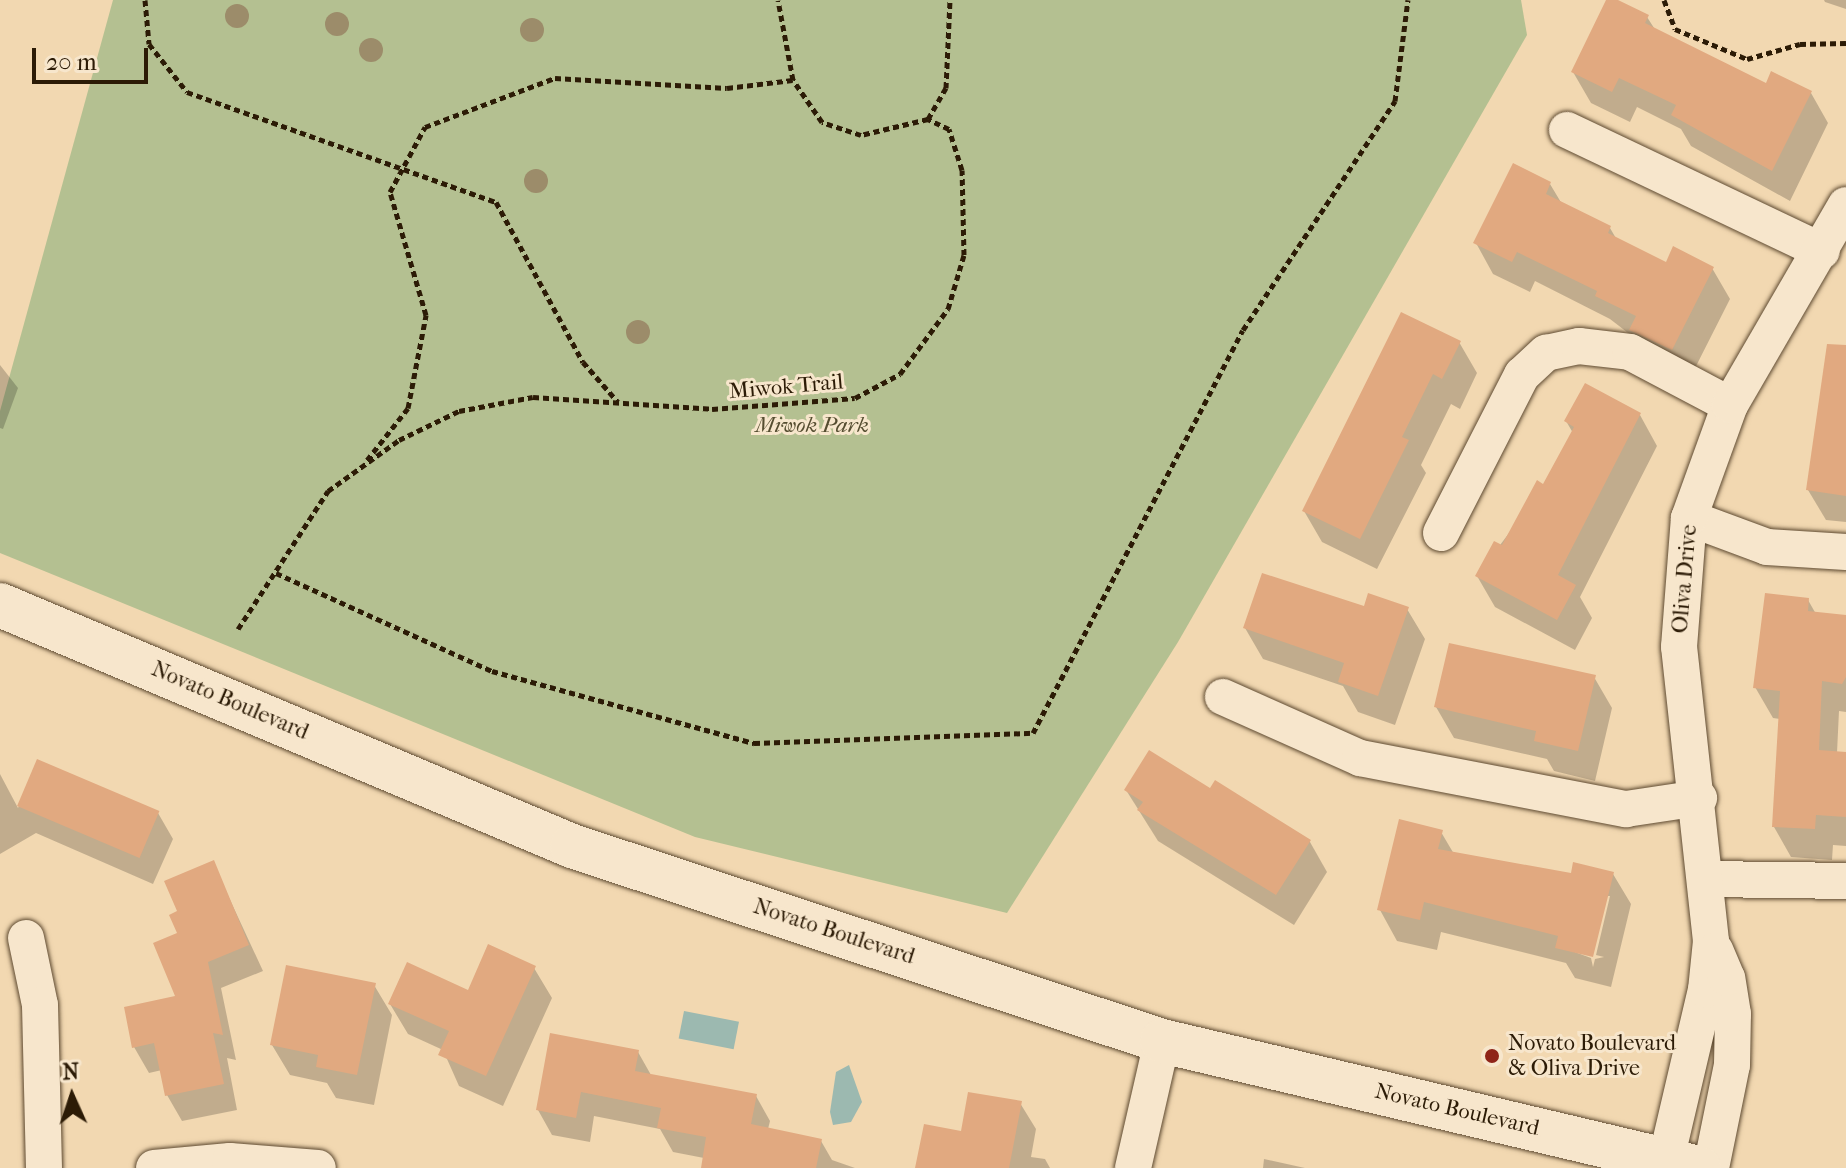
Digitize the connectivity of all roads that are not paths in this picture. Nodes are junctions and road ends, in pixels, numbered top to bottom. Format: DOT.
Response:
graph roads {
  1 [pos="1567,130"];
  2 [pos="1846,205"];
  3 [pos="1822,251"];
  4 [pos="1730,405"];
  5 [pos="1689,518"];
  6 [pos="1441,533"];
  7 [pos="1846,552"];
  8 [pos="0,605"];
  9 [pos="1223,697"];
  10 [pos="1699,798"];
  11 [pos="1707,879"];
  12 [pos="1846,881"];
  13 [pos="26,938"];
  14 [pos="1711,941"];
  15 [pos="1162,1041"];
  16 [pos="1683,1164"];
  17 [pos="44,1168"];
  18 [pos="154,1168"];
  19 [pos="318,1168"];
  20 [pos="1133,1168"];
  21 [pos="1711,1168"];
  1 -- 3 [label="street"];
  2 -- 3 [label="street, Oliva Drive"];
  3 -- 4 [label="street, Oliva Drive"];
  4 -- 5 [label="street, Oliva Drive"];
  4 -- 6 [label="street"];
  5 -- 7 [label="street"];
  5 -- 10 [label="street, Oliva Drive"];
  8 -- 15 [label="main road, Novato Boulevard"];
  9 -- 10 [label="street"];
  10 -- 11 [label="street, Oliva Drive"];
  11 -- 12 [label="street"];
  11 -- 14 [label="street, Oliva Drive"];
  13 -- 17 [label="street"];
  14 -- 16 [label="street, Oliva Drive"];
  14 -- 21 [label="street, Oliva Drive"];
  15 -- 16 [label="main road, Novato Boulevard"];
  15 -- 20 [label="street"];
  18 -- 19 [label="street"];
}
